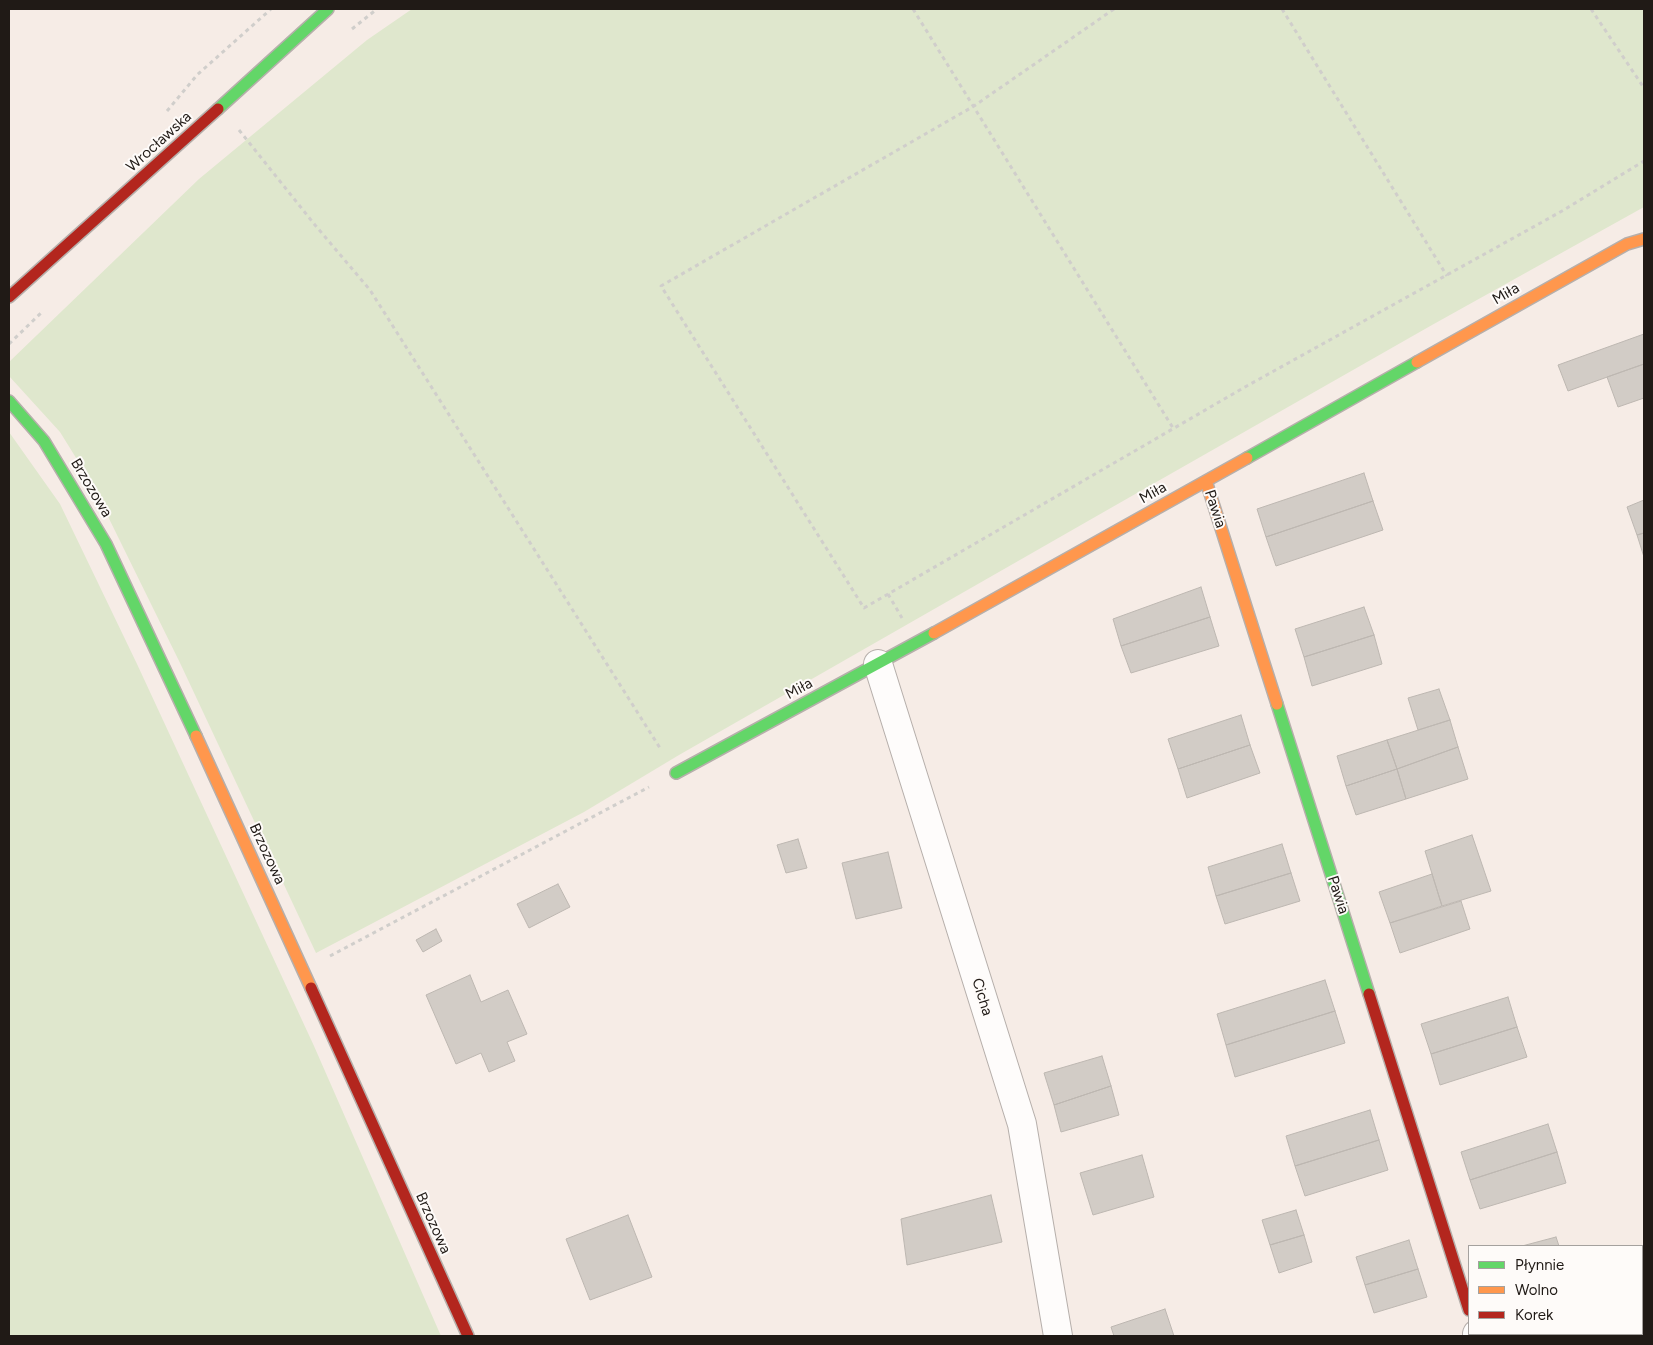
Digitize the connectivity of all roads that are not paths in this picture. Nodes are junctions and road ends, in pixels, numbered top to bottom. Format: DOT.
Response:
graph roads {
  1 [pos="328,9"];
  2 [pos="1644,239"];
  3 [pos="9,297"];
  4 [pos="9,401"];
  5 [pos="1206,481"];
  6 [pos="878,664"];
  7 [pos="676,773"];
  8 [pos="1468,1307"];
  9 [pos="468,1336"];
  10 [pos="1058,1336"];
  1 -- 3 [label="street, Wrocławska"];
  2 -- 5 [label="street, Miła"];
  4 -- 9 [label="street, Brzozowa"];
  5 -- 6 [label="street, Miła"];
  5 -- 8 [label="street, Pawia"];
  6 -- 7 [label="street, Miła"];
  6 -- 10 [label="street, Cicha"];
}
